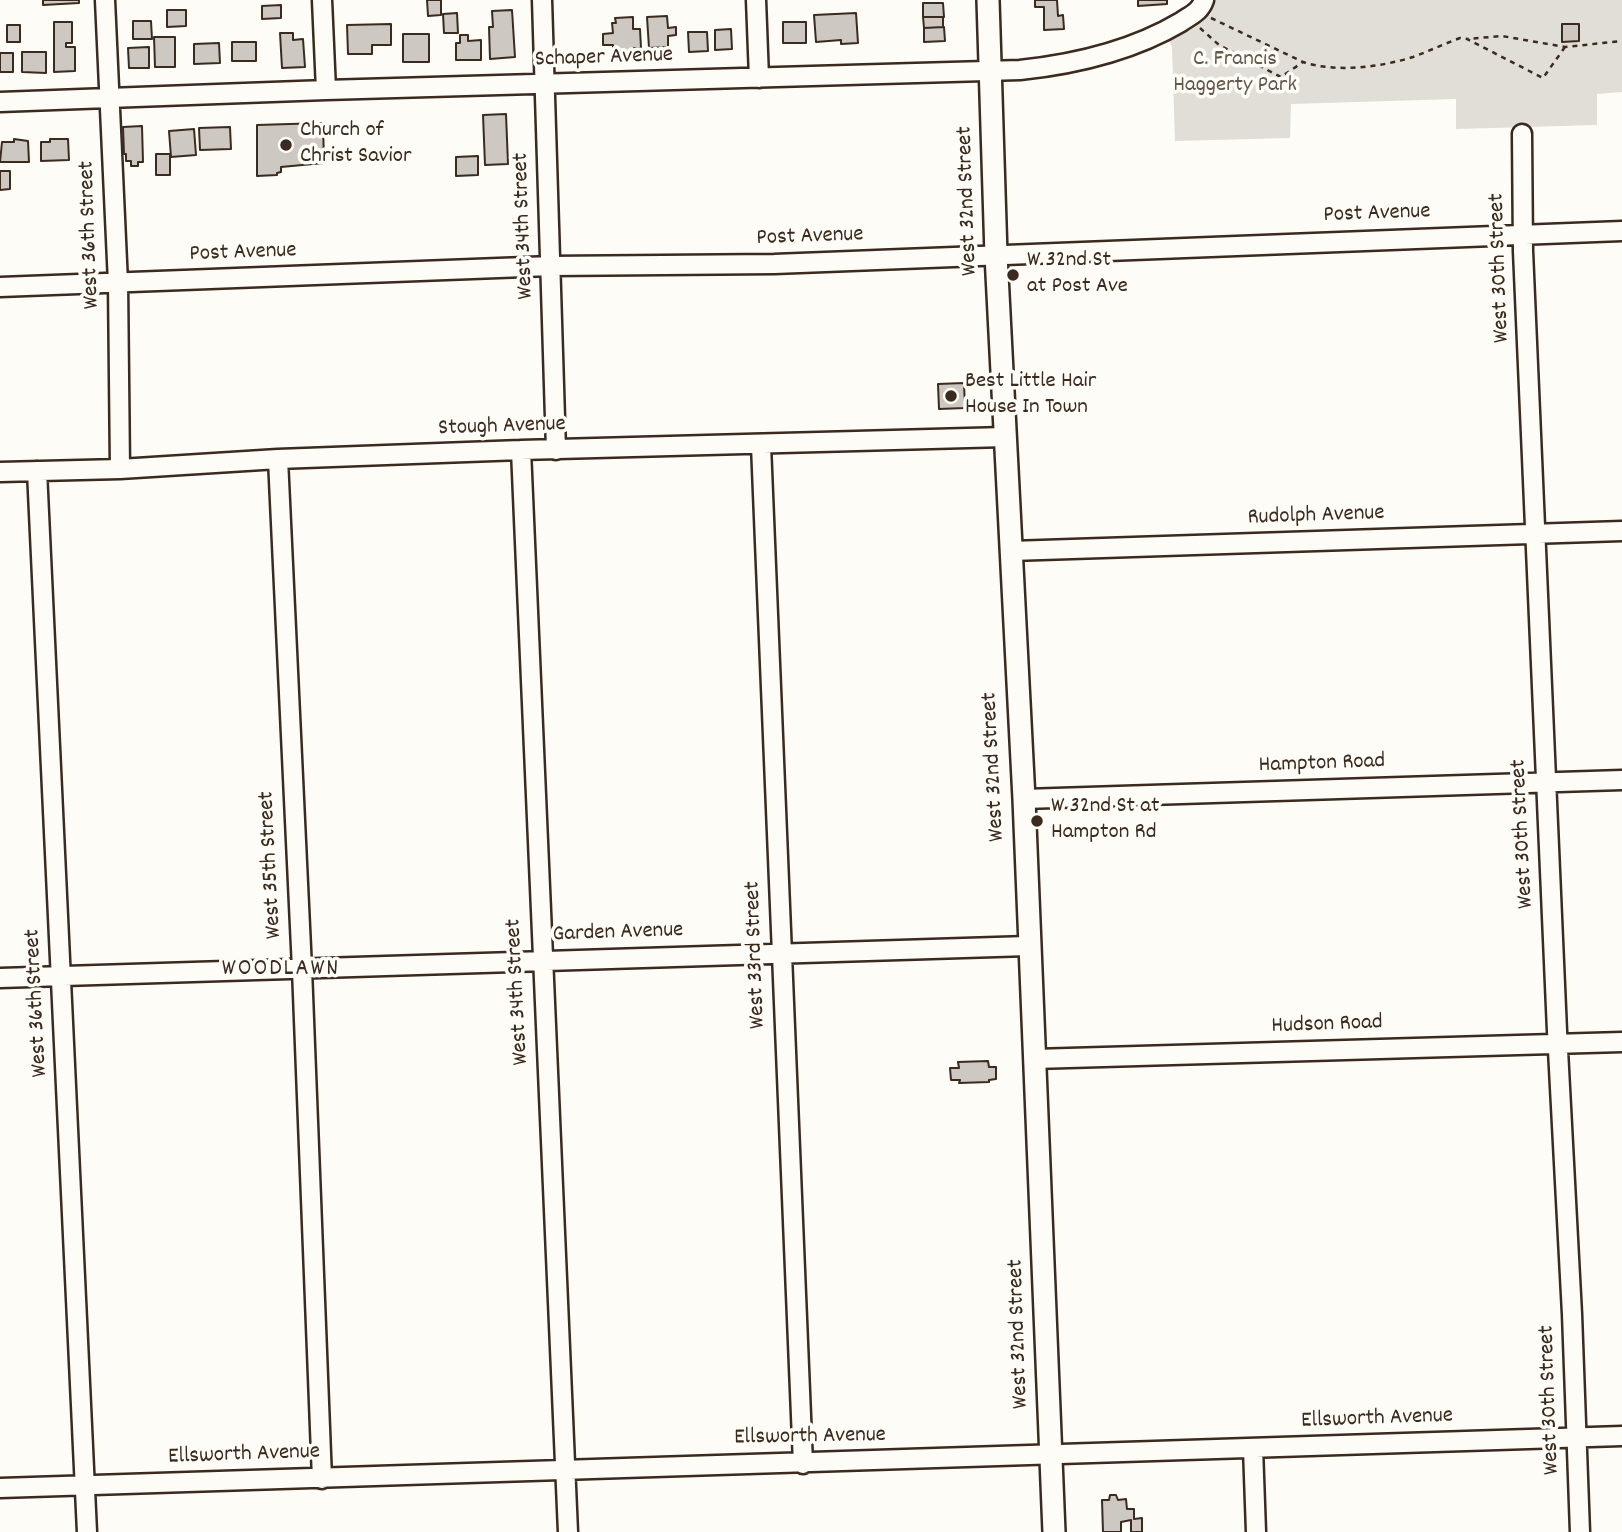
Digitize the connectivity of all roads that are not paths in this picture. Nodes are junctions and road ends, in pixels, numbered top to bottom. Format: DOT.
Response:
graph roads {
  1 [pos="105,0"];
  2 [pos="322,0"];
  3 [pos="542,0"];
  4 [pos="756,0"];
  5 [pos="988,0"];
  6 [pos="1204,14"];
  7 [pos="991,71"];
  8 [pos="759,78"];
  9 [pos="545,85"];
  10 [pos="326,90"];
  11 [pos="110,99"];
  12 [pos="0,102"];
  13 [pos="1522,134"];
  14 [pos="1622,231"];
  15 [pos="1523,234"];
  16 [pos="996,255"];
  17 [pos="551,266"];
  18 [pos="118,283"];
  19 [pos="0,287"];
  20 [pos="1005,437"];
  21 [pos="761,444"];
  22 [pos="521,450"];
  23 [pos="556,450"];
  24 [pos="278,459"];
  25 [pos="120,469"];
  26 [pos="37,471"];
  27 [pos="0,472"];
  28 [pos="1622,531"];
  29 [pos="1536,534"];
  30 [pos="1011,551"];
  31 [pos="1622,780"];
  32 [pos="1546,782"];
  33 [pos="1024,799"];
  34 [pos="1028,946"];
  35 [pos="782,952"];
  36 [pos="542,962"];
  37 [pos="302,969"];
  38 [pos="62,975"];
  39 [pos="0,978"];
  40 [pos="1622,1042"];
  41 [pos="1558,1044"];
  42 [pos="1034,1059"];
  43 [pos="1622,1436"];
  44 [pos="1577,1437"];
  45 [pos="1253,1448"];
  46 [pos="1051,1455"];
  47 [pos="803,1464"];
  48 [pos="566,1468"];
  49 [pos="322,1479"];
  50 [pos="85,1485"];
  51 [pos="0,1488"];
  52 [pos="87,1532"];
  53 [pos="568,1532"];
  54 [pos="1054,1532"];
  55 [pos="1256,1532"];
  56 [pos="1580,1532"];
  1 -- 11 [label="street, West 36th Street"];
  2 -- 10 [label="street"];
  3 -- 9 [label="street, West 34th Street"];
  4 -- 8 [label="street"];
  5 -- 7 [label="street, West 32nd Street"];
  6 -- 7 [label="street, Schaper Avenue"];
  7 -- 8 [label="street, Schaper Avenue"];
  7 -- 16 [label="street, West 32nd Street"];
  8 -- 9 [label="street, Schaper Avenue"];
  9 -- 10 [label="street, Schaper Avenue"];
  9 -- 17 [label="street, West 34th Street"];
  10 -- 11 [label="street, Schaper Avenue"];
  11 -- 12 [label="street, Schaper Avenue"];
  11 -- 18 [label="street, West 36th Street"];
  13 -- 15 [label="street, West 30th Street"];
  14 -- 15 [label="street, Post Avenue"];
  15 -- 16 [label="street, Post Avenue"];
  15 -- 29 [label="street, West 30th Street"];
  16 -- 17 [label="street, Post Avenue"];
  16 -- 20 [label="street, West 32nd Street"];
  17 -- 18 [label="street, Post Avenue"];
  17 -- 23 [label="street, West 34th Street"];
  18 -- 19 [label="street, Post Avenue"];
  18 -- 25 [label="street, West 36th Street"];
  20 -- 21 [label="street, Stough Avenue"];
  20 -- 30 [label="street, West 32nd Street"];
  21 -- 23 [label="street, Stough Avenue"];
  21 -- 35 [label="street, West 33rd Street"];
  22 -- 23 [label="street, Stough Avenue"];
  22 -- 24 [label="street, Stough Avenue"];
  22 -- 36 [label="street, West 34th Street"];
  24 -- 25 [label="street, Stough Avenue"];
  24 -- 37 [label="street, West 35th Street"];
  25 -- 26 [label="street, Stough Avenue"];
  26 -- 27 [label="street, Stough Avenue"];
  26 -- 38 [label="street, West 36th Street"];
  28 -- 29 [label="street, Rudolph Avenue"];
  29 -- 30 [label="street, Rudolph Avenue"];
  29 -- 32 [label="street, West 30th Street"];
  30 -- 33 [label="street, West 32nd Street"];
  31 -- 32 [label="street, Hampton Road"];
  32 -- 33 [label="street, Hampton Road"];
  32 -- 41 [label="street, West 30th Street"];
  33 -- 34 [label="street, West 32nd Street"];
  34 -- 35 [label="street, Garden Avenue"];
  34 -- 42 [label="street, West 32nd Street"];
  35 -- 36 [label="street, Garden Avenue"];
  35 -- 47 [label="street, West 33rd Street"];
  36 -- 37 [label="street, Garden Avenue"];
  36 -- 48 [label="street, West 34th Street"];
  37 -- 38 [label="street, Garden Avenue"];
  37 -- 49 [label="street, West 35th Street"];
  38 -- 39 [label="street, Garden Avenue"];
  38 -- 50 [label="street, West 36th Street"];
  40 -- 41 [label="street, Hudson Road"];
  41 -- 42 [label="street, Hudson Road"];
  41 -- 44 [label="street, West 30th Street"];
  42 -- 46 [label="street, West 32nd Street"];
  43 -- 44 [label="street, Ellsworth Avenue"];
  44 -- 45 [label="street, Ellsworth Avenue"];
  44 -- 56 [label="street, West 30th Street"];
  45 -- 46 [label="street, Ellsworth Avenue"];
  45 -- 55 [label="street"];
  46 -- 47 [label="street, Ellsworth Avenue"];
  46 -- 54 [label="street, West 32nd Street"];
  47 -- 48 [label="street, Ellsworth Avenue"];
  48 -- 49 [label="street, Ellsworth Avenue"];
  48 -- 53 [label="street, West 34th Street"];
  49 -- 50 [label="street, Ellsworth Avenue"];
  50 -- 51 [label="street, Ellsworth Avenue"];
  50 -- 52 [label="street, West 36th Street"];
}
